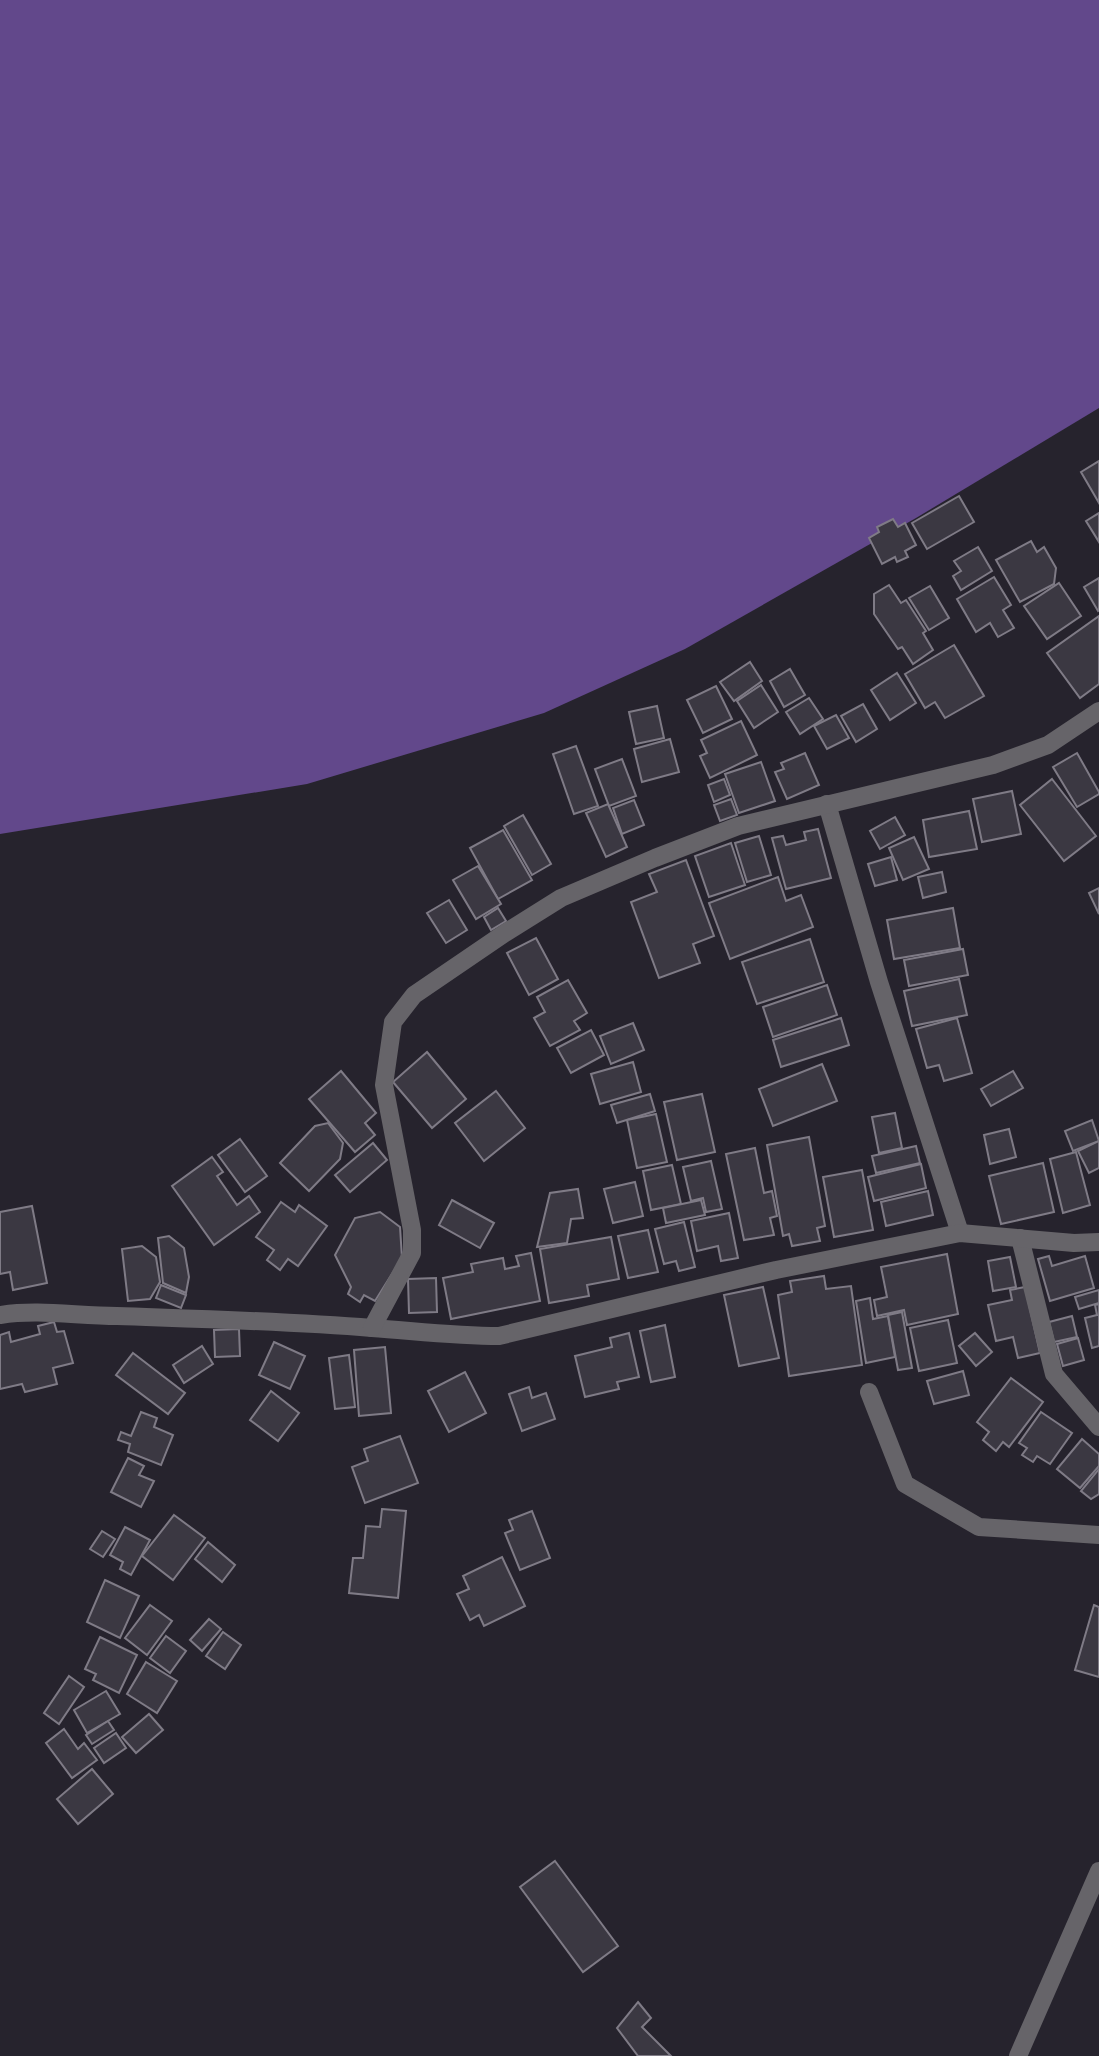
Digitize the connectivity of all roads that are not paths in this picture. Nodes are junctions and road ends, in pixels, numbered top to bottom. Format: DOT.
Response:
graph roads {
  1 [pos="1099,711"];
  2 [pos="827,804"];
  3 [pos="960,1233"];
  4 [pos="1020,1238"];
  5 [pos="1099,1242"];
  6 [pos="0,1315"];
  7 [pos="372,1328"];
  8 [pos="869,1392"];
  9 [pos="1099,1427"];
  10 [pos="1099,1535"];
  11 [pos="1099,1871"];
  12 [pos="1018,2056"];
  1 -- 2 [label="street"];
  2 -- 3 [label="street"];
  2 -- 7 [label="street"];
  3 -- 4 [label="street"];
  3 -- 7 [label="street"];
  4 -- 5 [label="street"];
  4 -- 9 [label="street"];
  6 -- 7 [label="street"];
  8 -- 10 [label="street"];
  11 -- 12 [label="street"];
}
